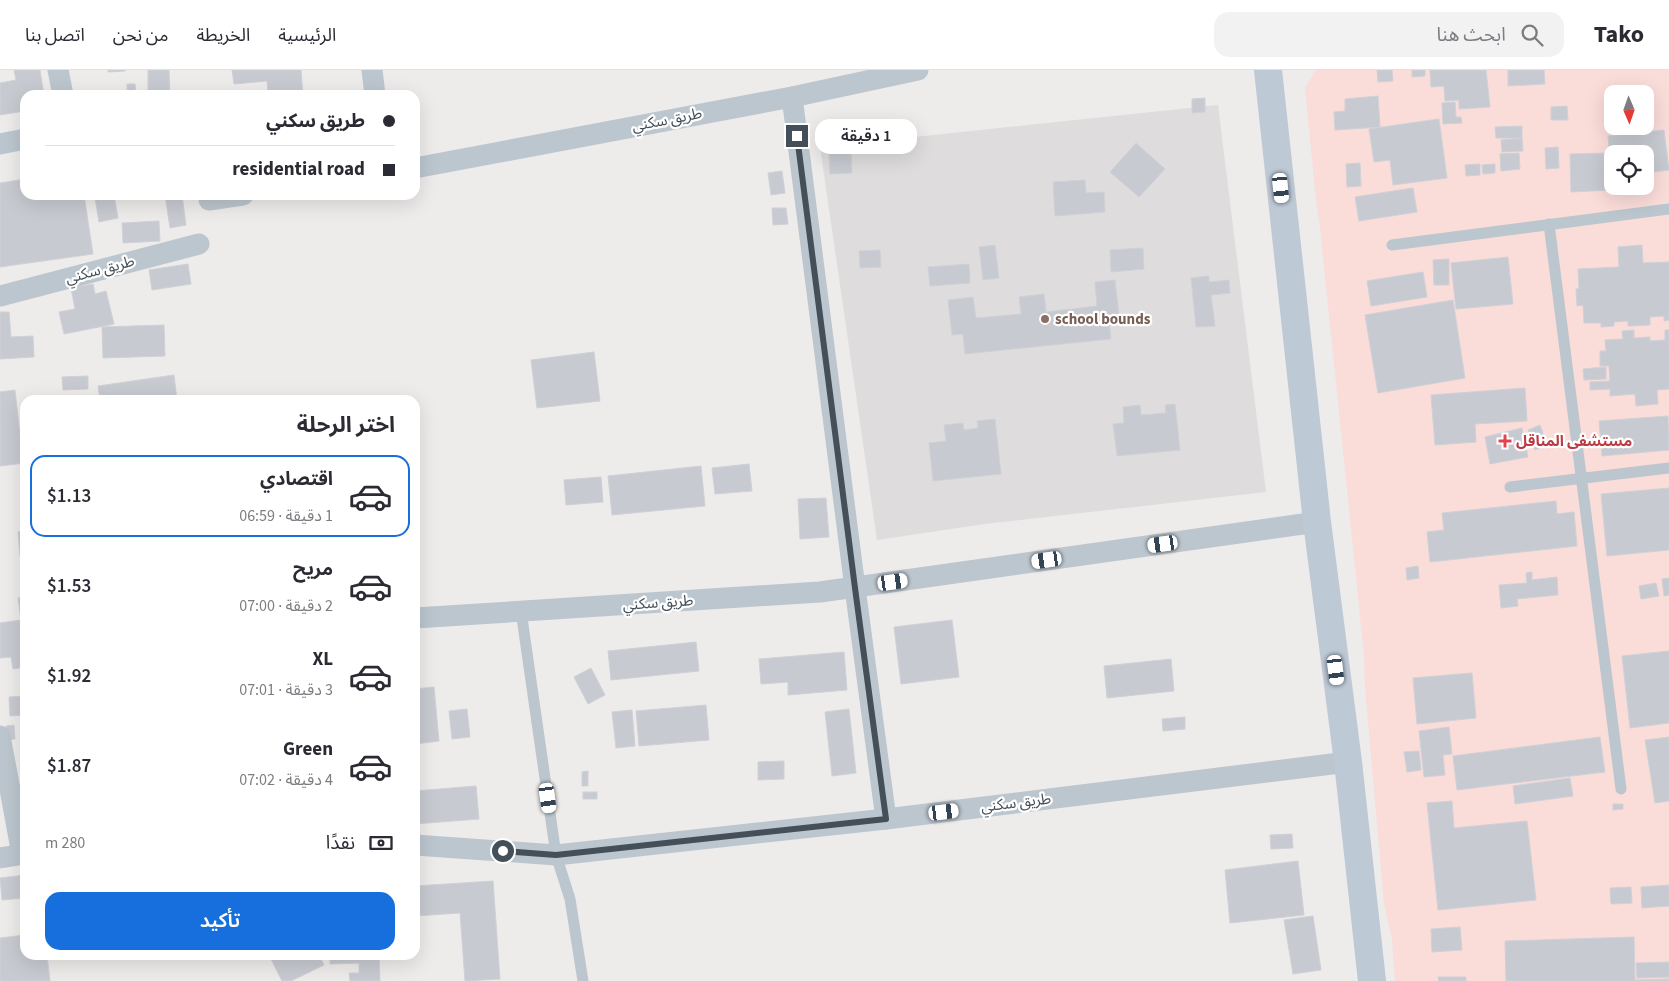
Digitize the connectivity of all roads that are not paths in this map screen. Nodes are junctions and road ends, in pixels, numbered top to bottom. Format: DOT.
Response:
graph roads {
  1 [pos="58,70"];
  2 [pos="372,70"];
  3 [pos="918,70"];
  4 [pos="1268,70"];
  5 [pos="63,90"];
  6 [pos="374,90"];
  7 [pos="792,97"];
  8 [pos="20,140"];
  9 [pos="0,144"];
  10 [pos="420,167"];
  11 [pos="1669,209"];
  12 [pos="1549,224"];
  13 [pos="199,244"];
  14 [pos="1392,245"];
  15 [pos="0,296"];
  16 [pos="1669,468"];
  17 [pos="1581,478"];
  18 [pos="1510,486"];
  19 [pos="1317,522"];
  20 [pos="855,588"];
  21 [pos="521,612"];
  22 [pos="420,618"];
  23 [pos="0,736"];
  24 [pos="1348,762"];
  25 [pos="1621,789"];
  26 [pos="886,819"];
  27 [pos="20,834"];
  28 [pos="420,845"];
  29 [pos="20,855"];
  30 [pos="556,855"];
  31 [pos="0,858"];
  32 [pos="583,981"];
  33 [pos="1372,981"];
  1 -- 5 [label="street"];
  2 -- 6 [label="street"];
  3 -- 7 [label="street, طريق سكني"];
  4 -- 19 [label="street"];
  7 -- 10 [label="street, طريق سكني"];
  7 -- 20 [label="street"];
  8 -- 9 [label="street"];
  11 -- 12 [label="lane"];
  12 -- 14 [label="lane"];
  12 -- 17 [label="lane"];
  13 -- 15 [label="street, طريق سكني"];
  16 -- 17 [label="lane"];
  17 -- 18 [label="lane"];
  17 -- 25 [label="lane"];
  19 -- 20 [label="street, طريق سكني"];
  19 -- 24 [label="street"];
  20 -- 21 [label="street, طريق سكني"];
  20 -- 26 [label="street"];
  21 -- 22 [label="street, طريق سكني"];
  21 -- 30 [label="lane"];
  23 -- 27 [label="street"];
  24 -- 26 [label="street, طريق سكني"];
  24 -- 33 [label="street"];
  26 -- 30 [label="street, طريق سكني"];
  28 -- 30 [label="street, طريق سكني"];
  29 -- 31 [label="street"];
  30 -- 32 [label="lane"];
}
